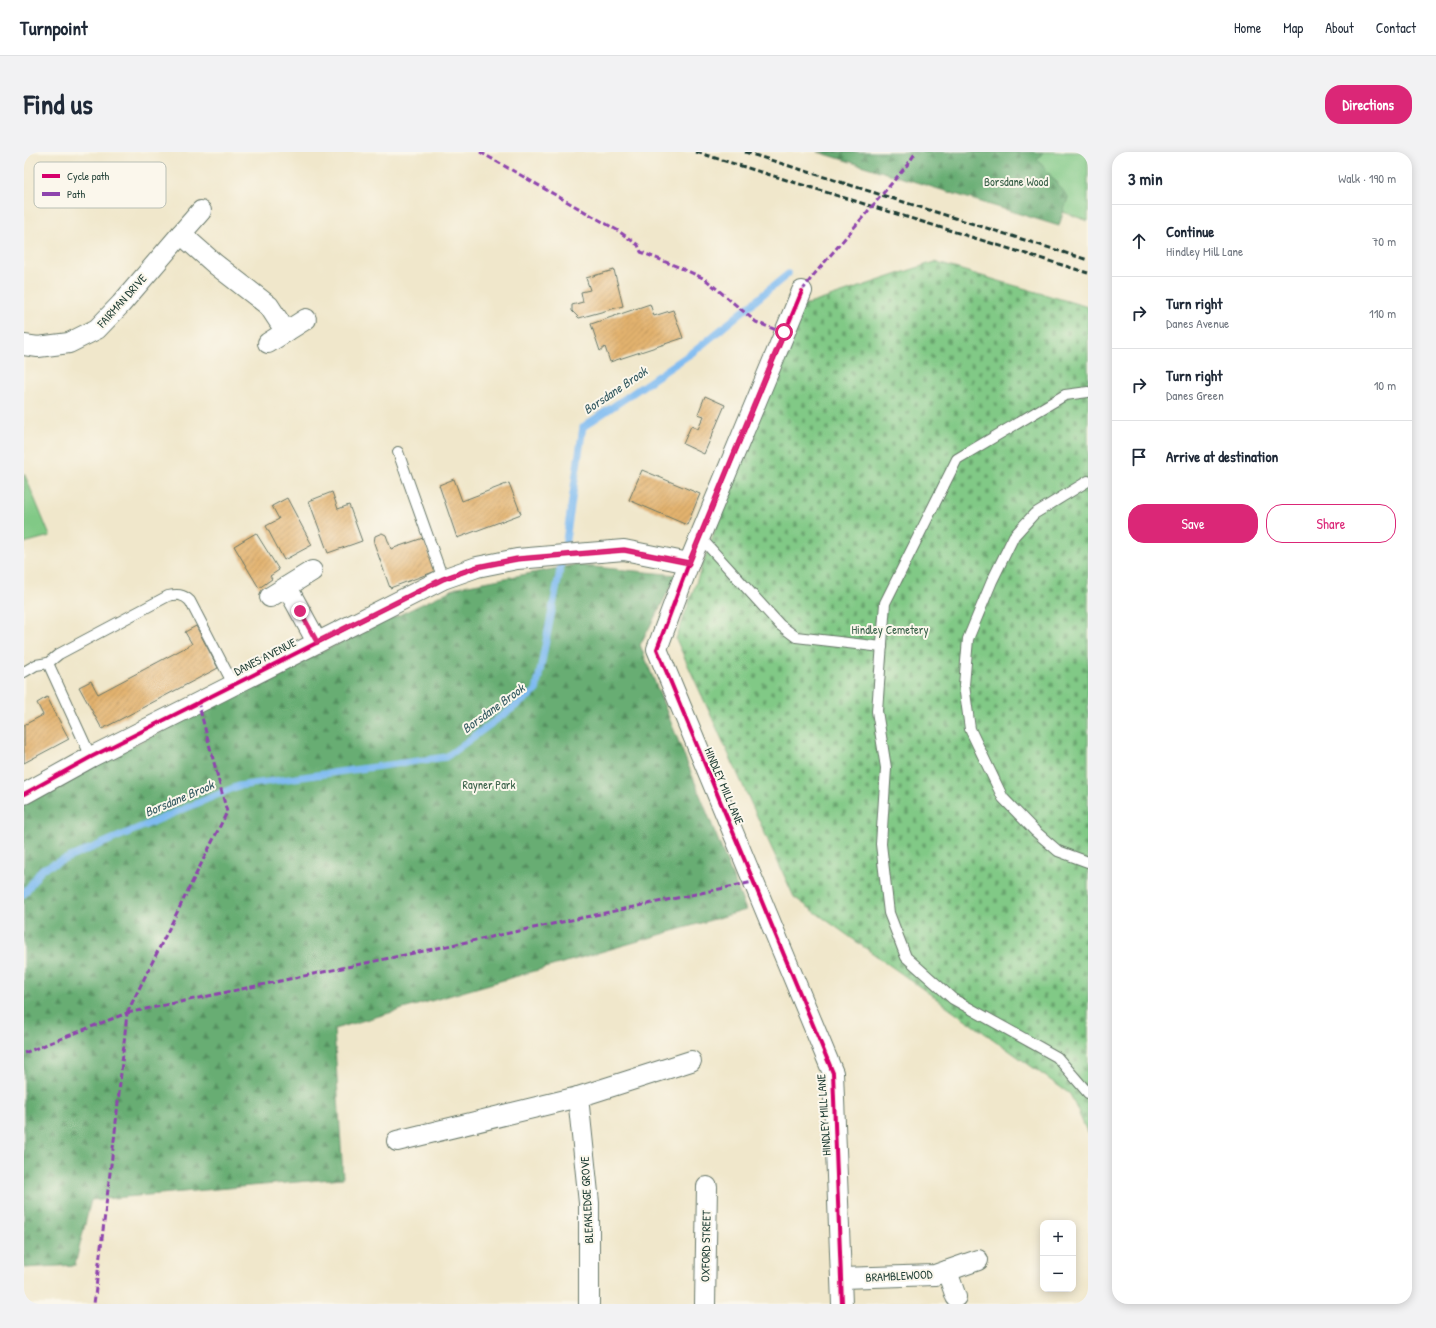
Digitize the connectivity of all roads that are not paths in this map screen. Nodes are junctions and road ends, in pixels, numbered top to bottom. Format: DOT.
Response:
graph roads {
  1 [pos="201,211"];
  2 [pos="181,234"];
  3 [pos="802,291"];
  4 [pos="306,319"];
  5 [pos="286,332"];
  6 [pos="268,343"];
  7 [pos="24,345"];
  8 [pos="1088,392"];
  9 [pos="398,452"];
  10 [pos="1088,481"];
  11 [pos="700,537"];
  12 [pos="689,563"];
  13 [pos="312,571"];
  14 [pos="443,579"];
  15 [pos="287,587"];
  16 [pos="270,597"];
  17 [pos="317,642"];
  18 [pos="882,647"];
  19 [pos="48,664"];
  20 [pos="24,672"];
  21 [pos="233,684"];
  22 [pos="91,756"];
  23 [pos="24,794"];
  24 [pos="1088,862"];
  25 [pos="691,1061"];
  26 [pos="1088,1093"];
  27 [pos="578,1097"];
  28 [pos="397,1141"];
  29 [pos="707,1187"];
  30 [pos="978,1260"];
  31 [pos="947,1271"];
  32 [pos="842,1278"];
  33 [pos="956,1297"];
  34 [pos="589,1304"];
  35 [pos="706,1304"];
  36 [pos="842,1304"];
  1 -- 2 [label="street, FAIRMAN DRIVE"];
  2 -- 5 [label="street"];
  2 -- 7 [label="street, FAIRMAN DRIVE"];
  3 -- 11 [label="street, HINDLEY MILL LANE"];
  4 -- 5 [label="street"];
  5 -- 6 [label="street"];
  8 -- 18 [label="lane"];
  9 -- 14 [label="lane"];
  10 -- 24 [label="lane"];
  11 -- 12 [label="street, HINDLEY MILL LANE"];
  11 -- 18 [label="lane"];
  12 -- 14 [label="street, DANES AVENUE"];
  12 -- 32 [label="street, HINDLEY MILL LANE"];
  13 -- 15 [label="street"];
  14 -- 17 [label="street, DANES AVENUE"];
  15 -- 16 [label="street"];
  15 -- 17 [label="street"];
  17 -- 21 [label="street, DANES AVENUE"];
  18 -- 26 [label="lane"];
  19 -- 20 [label="lane"];
  19 -- 21 [label="lane"];
  19 -- 22 [label="lane"];
  21 -- 22 [label="street, DANES AVENUE"];
  22 -- 23 [label="street, DANES AVENUE"];
  25 -- 27 [label="street"];
  27 -- 28 [label="street"];
  27 -- 34 [label="street, BLEAKLEDGE GROVE"];
  29 -- 35 [label="street, OXFORD STREET"];
  30 -- 31 [label="street, BRAMBLEWOOD"];
  31 -- 32 [label="street, BRAMBLEWOOD"];
  31 -- 33 [label="street"];
  32 -- 36 [label="street, HINDLEY MILL LANE"];
}
